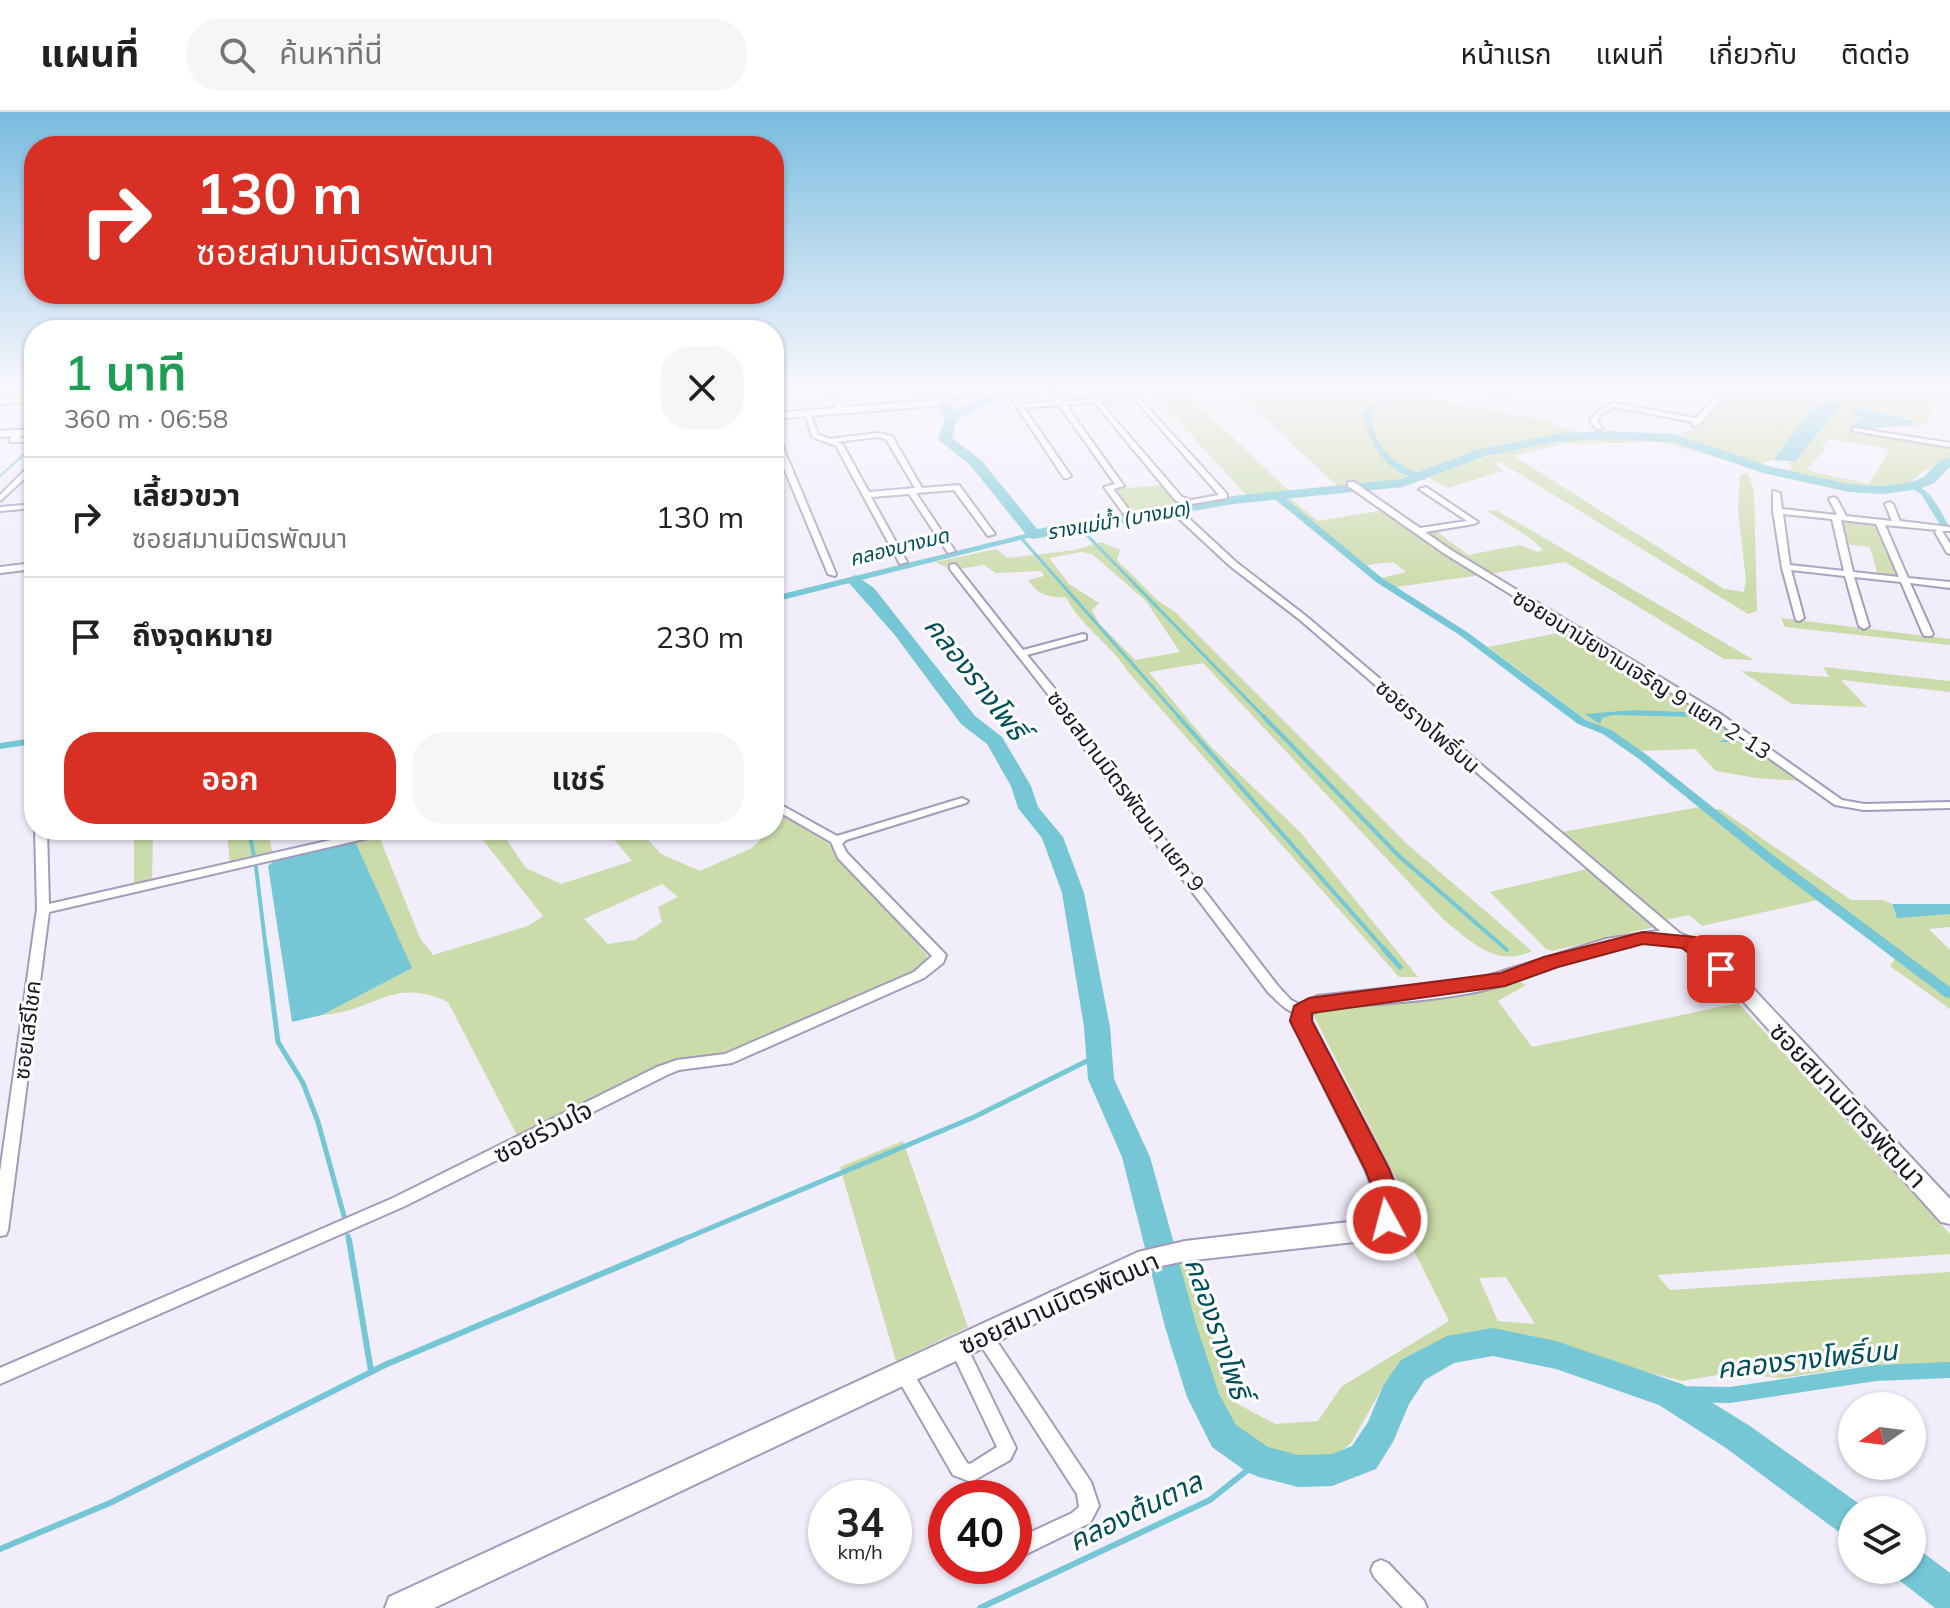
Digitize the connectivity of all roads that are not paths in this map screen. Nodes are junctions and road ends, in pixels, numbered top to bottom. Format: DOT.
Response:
graph roads {
  1 [pos="845,456"];
  2 [pos="898,456"];
  3 [pos="1053,456"];
  4 [pos="1098,456"];
  5 [pos="1142,456"];
  6 [pos="1188,456"];
  7 [pos="784,459"];
  8 [pos="24,476"];
  9 [pos="1067,476"];
  10 [pos="1351,484"];
  11 [pos="1423,489"];
  12 [pos="915,490"];
  13 [pos="1776,493"];
  14 [pos="867,495"];
  15 [pos="0,499"];
  16 [pos="1833,499"];
  17 [pos="1889,504"];
  18 [pos="24,507"];
  19 [pos="0,509"];
  20 [pos="1126,511"];
  21 [pos="1777,511"];
  22 [pos="1179,514"];
  23 [pos="1840,518"];
  24 [pos="1879,521"];
  25 [pos="1897,523"];
  26 [pos="1950,529"];
  27 [pos="1418,531"];
  28 [pos="1939,532"];
  29 [pos="991,534"];
  30 [pos="951,551"];
  31 [pos="1950,551"];
  32 [pos="903,562"];
  33 [pos="24,567"];
  34 [pos="953,567"];
  35 [pos="1786,567"];
  36 [pos="0,570"];
  37 [pos="1848,573"];
  38 [pos="832,574"];
  39 [pos="1908,581"];
  40 [pos="1950,585"];
  41 [pos="1799,618"];
  42 [pos="1864,626"];
  43 [pos="1928,634"];
  44 [pos="1083,637"];
  45 [pos="1022,653"];
  46 [pos="962,801"];
  47 [pos="1950,805"];
  48 [pos="784,810"];
  49 [pos="41,840"];
  50 [pos="346,840"];
  51 [pos="837,841"];
  52 [pos="43,909"];
  53 [pos="1678,939"];
  54 [pos="1302,1011"];
  55 [pos="1950,1215"];
  56 [pos="0,1230"];
  57 [pos="971,1342"];
  58 [pos="904,1374"];
  59 [pos="0,1376"];
  60 [pos="1032,1542"];
  61 [pos="1381,1570"];
  62 [pos="400,1608"];
  63 [pos="1417,1608"];
  1 -- 14 [label="street"];
  2 -- 12 [label="street"];
  3 -- 9 [label="street"];
  4 -- 20 [label="street"];
  5 -- 6 [label="street"];
  7 -- 38 [label="street"];
  8 -- 15 [label="street"];
  10 -- 27 [label="street, ซอยอนามัยงามเจริญ 9 แยก 2-13"];
  11 -- 27 [label="street"];
  12 -- 14 [label="street"];
  12 -- 29 [label="street"];
  12 -- 30 [label="street"];
  13 -- 21 [label="street"];
  14 -- 32 [label="street"];
  16 -- 23 [label="street"];
  17 -- 25 [label="street"];
  18 -- 19 [label="street"];
  21 -- 23 [label="street"];
  21 -- 35 [label="street"];
  22 -- 53 [label="street, ซอยรางโพธิ์บน"];
  23 -- 24 [label="street"];
  23 -- 37 [label="street"];
  24 -- 25 [label="street"];
  24 -- 39 [label="street"];
  25 -- 26 [label="street"];
  27 -- 47 [label="street, ซอยอนามัยงามเจริญ 9 แยก 2-13"];
  28 -- 31 [label="street"];
  33 -- 36 [label="street"];
  34 -- 45 [label="street, ซอยสมานมิตรพัฒนา แยก 9"];
  35 -- 37 [label="street"];
  35 -- 41 [label="street"];
  37 -- 39 [label="street"];
  37 -- 42 [label="street"];
  39 -- 40 [label="street"];
  39 -- 43 [label="street"];
  44 -- 45 [label="street"];
  45 -- 54 [label="street, ซอยสมานมิตรพัฒนา แยก 9"];
  46 -- 51 [label="street"];
  48 -- 51 [label="street, ซอยร่วมใจ"];
  49 -- 52 [label="street, ซอยเสรีโชค"];
  50 -- 52 [label="street"];
  51 -- 59 [label="street, ซอยร่วมใจ"];
  52 -- 56 [label="street, ซอยเสรีโชค"];
  53 -- 54 [label="street"];
  53 -- 55 [label="street, ซอยสมานมิตรพัฒนา"];
  54 -- 57 [label="street, ซอยสมานมิตรพัฒนา"];
  57 -- 58 [label="street, ซอยสมานมิตรพัฒนา"];
  57 -- 58 [label="street"];
  57 -- 60 [label="street"];
  58 -- 62 [label="street, ซอยสมานมิตรพัฒนา"];
  61 -- 63 [label="street"];
}
